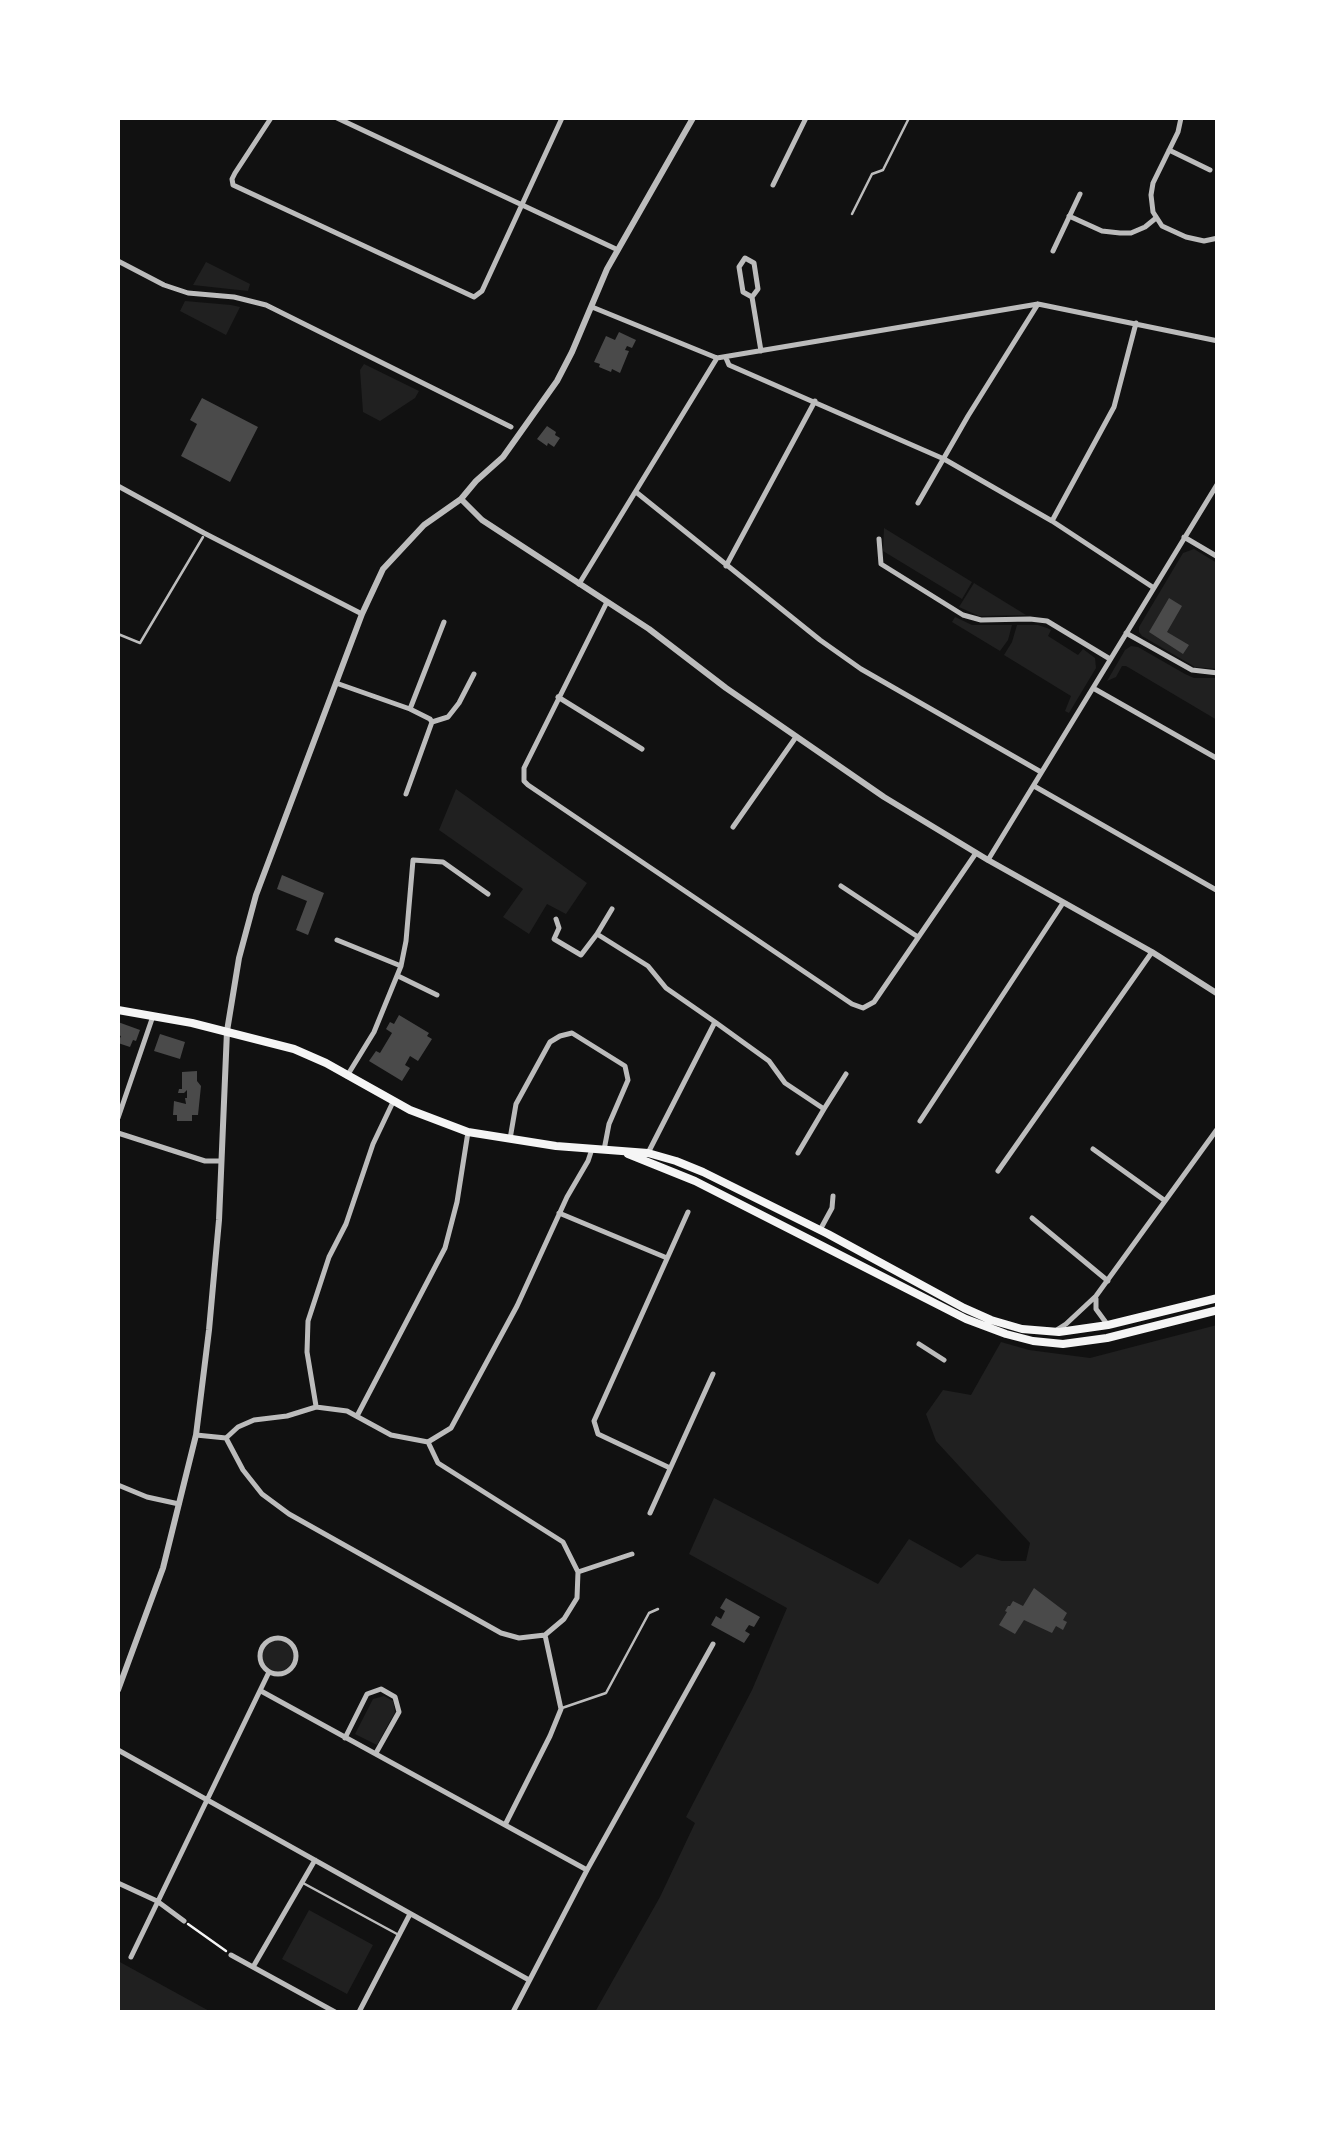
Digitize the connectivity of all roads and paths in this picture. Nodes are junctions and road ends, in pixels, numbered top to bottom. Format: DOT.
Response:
graph roads {
  1 [pos="271,118"];
  2 [pos="337,118"];
  3 [pos="562,118"];
  4 [pos="693,118"];
  5 [pos="806,118"];
  6 [pos="909,118"];
  7 [pos="1181,118"];
  8 [pos="1169,150"];
  9 [pos="1210,170"];
  10 [pos="774,185"];
  11 [pos="1080,194"];
  12 [pos="522,204"];
  13 [pos="852,214"];
  14 [pos="1069,216"];
  15 [pos="1156,218"];
  16 [pos="1218,238"];
  17 [pos="618,250"];
  18 [pos="1052,251"];
  19 [pos="118,262"];
  20 [pos="752,296"];
  21 [pos="1038,304"];
  22 [pos="592,307"];
  23 [pos="1136,323"];
  24 [pos="1218,341"];
  25 [pos="762,351"];
  26 [pos="717,358"];
  27 [pos="726,358"];
  28 [pos="816,401"];
  29 [pos="511,426"];
  30 [pos="944,459"];
  31 [pos="1218,483"];
  32 [pos="118,486"];
  33 [pos="636,492"];
  34 [pos="462,498"];
  35 [pos="918,503"];
  36 [pos="1052,521"];
  37 [pos="204,534"];
  38 [pos="1184,537"];
  39 [pos="879,539"];
  40 [pos="1218,556"];
  41 [pos="726,566"];
  42 [pos="579,584"];
  43 [pos="1154,588"];
  44 [pos="607,602"];
  45 [pos="362,614"];
  46 [pos="444,622"];
  47 [pos="1126,633"];
  48 [pos="118,634"];
  49 [pos="1110,659"];
  50 [pos="474,674"];
  51 [pos="1218,674"];
  52 [pos="336,683"];
  53 [pos="1093,688"];
  54 [pos="558,697"];
  55 [pos="410,710"];
  56 [pos="432,722"];
  57 [pos="796,737"];
  58 [pos="642,750"];
  59 [pos="1218,759"];
  60 [pos="1041,772"];
  61 [pos="1033,785"];
  62 [pos="406,794"];
  63 [pos="733,827"];
  64 [pos="976,853"];
  65 [pos="988,860"];
  66 [pos="841,886"];
  67 [pos="1218,891"];
  68 [pos="488,894"];
  69 [pos="1063,903"];
  70 [pos="612,909"];
  71 [pos="556,919"];
  72 [pos="597,934"];
  73 [pos="918,938"];
  74 [pos="336,940"];
  75 [pos="1152,952"];
  76 [pos="402,966"];
  77 [pos="398,976"];
  78 [pos="437,994"];
  79 [pos="1218,994"];
  80 [pos="118,1010"];
  81 [pos="153,1016"];
  82 [pos="715,1022"];
  83 [pos="227,1032"];
  84 [pos="846,1074"];
  85 [pos="347,1076"];
  86 [pos="393,1102"];
  87 [pos="824,1109"];
  88 [pos="118,1118"];
  89 [pos="920,1122"];
  90 [pos="1218,1128"];
  91 [pos="468,1132"];
  92 [pos="118,1133"];
  93 [pos="510,1139"];
  94 [pos="592,1148"];
  95 [pos="1093,1149"];
  96 [pos="604,1150"];
  97 [pos="626,1152"];
  98 [pos="648,1153"];
  99 [pos="798,1153"];
  100 [pos="220,1161"];
  101 [pos="998,1172"];
  102 [pos="833,1196"];
  103 [pos="1164,1200"];
  104 [pos="559,1212"];
  105 [pos="688,1212"];
  106 [pos="1032,1218"];
  107 [pos="820,1230"];
  108 [pos="667,1258"];
  109 [pos="1108,1280"];
  110 [pos="1096,1296"];
  111 [pos="1218,1298"];
  112 [pos="1218,1310"];
  113 [pos="1108,1325"];
  114 [pos="1054,1332"];
  115 [pos="919,1344"];
  116 [pos="944,1360"];
  117 [pos="714,1374"];
  118 [pos="316,1407"];
  119 [pos="357,1416"];
  120 [pos="196,1435"];
  121 [pos="226,1438"];
  122 [pos="428,1442"];
  123 [pos="670,1468"];
  124 [pos="118,1484"];
  125 [pos="179,1504"];
  126 [pos="650,1513"];
  127 [pos="632,1554"];
  128 [pos="578,1572"];
  129 [pos="658,1610"];
  130 [pos="545,1635"];
  131 [pos="713,1644"];
  132 [pos="269,1672"];
  133 [pos="118,1690"];
  134 [pos="261,1691"];
  135 [pos="561,1709"];
  136 [pos="345,1738"];
  137 [pos="118,1750"];
  138 [pos="376,1754"];
  139 [pos="208,1801"];
  140 [pos="504,1825"];
  141 [pos="314,1860"];
  142 [pos="587,1870"];
  143 [pos="118,1883"];
  144 [pos="301,1883"];
  145 [pos="158,1902"];
  146 [pos="410,1914"];
  147 [pos="184,1921"];
  148 [pos="399,1936"];
  149 [pos="231,1955"];
  150 [pos="131,1957"];
  151 [pos="253,1967"];
  152 [pos="529,1980"];
  153 [pos="335,2012"];
  154 [pos="359,2012"];
  155 [pos="513,2012"];
  1 -- 12 [label="street"];
  2 -- 12 [label="street"];
  3 -- 12 [label="street"];
  4 -- 17 [label="street"];
  5 -- 10 [label="street"];
  6 -- 13 [label="lane"];
  7 -- 8 [label="street"];
  8 -- 9 [label="street"];
  8 -- 15 [label="street"];
  11 -- 14 [label="street"];
  12 -- 17 [label="street"];
  14 -- 15 [label="street"];
  14 -- 18 [label="street"];
  15 -- 16 [label="street"];
  17 -- 22 [label="street"];
  19 -- 29 [label="street"];
  20 -- 20 [label="street"];
  20 -- 25 [label="street"];
  21 -- 23 [label="street"];
  21 -- 25 [label="street"];
  21 -- 30 [label="street"];
  22 -- 26 [label="street"];
  22 -- 34 [label="street"];
  23 -- 24 [label="street"];
  23 -- 36 [label="street"];
  25 -- 27 [label="street"];
  26 -- 27 [label="street"];
  26 -- 33 [label="street"];
  27 -- 28 [label="street"];
  28 -- 30 [label="street"];
  28 -- 41 [label="street"];
  30 -- 35 [label="street"];
  30 -- 36 [label="street"];
  31 -- 38 [label="street"];
  32 -- 37 [label="street"];
  33 -- 41 [label="street"];
  33 -- 42 [label="street"];
  34 -- 42 [label="street"];
  34 -- 45 [label="street"];
  36 -- 43 [label="street"];
  37 -- 45 [label="street"];
  37 -- 48 [label="lane"];
  38 -- 40 [label="street"];
  38 -- 43 [label="street"];
  39 -- 49 [label="street"];
  41 -- 60 [label="street"];
  42 -- 44 [label="street"];
  43 -- 47 [label="street"];
  44 -- 54 [label="street"];
  44 -- 57 [label="street"];
  45 -- 52 [label="street"];
  46 -- 55 [label="street"];
  47 -- 49 [label="street"];
  47 -- 51 [label="street"];
  49 -- 53 [label="street"];
  50 -- 56 [label="street"];
  52 -- 55 [label="street"];
  52 -- 83 [label="street"];
  53 -- 59 [label="street"];
  53 -- 60 [label="street"];
  54 -- 58 [label="street"];
  54 -- 73 [label="street"];
  55 -- 56 [label="street"];
  56 -- 62 [label="street"];
  57 -- 63 [label="street"];
  57 -- 64 [label="street"];
  60 -- 61 [label="street"];
  61 -- 65 [label="street"];
  61 -- 67 [label="street"];
  64 -- 65 [label="street"];
  64 -- 73 [label="street"];
  65 -- 69 [label="street"];
  66 -- 73 [label="street"];
  68 -- 76 [label="street"];
  69 -- 75 [label="street"];
  69 -- 89 [label="street"];
  70 -- 72 [label="street"];
  71 -- 72 [label="street"];
  72 -- 82 [label="street"];
  74 -- 76 [label="street"];
  75 -- 79 [label="street"];
  75 -- 101 [label="street"];
  76 -- 77 [label="street"];
  77 -- 78 [label="street"];
  77 -- 85 [label="street"];
  80 -- 81 [label="main road"];
  81 -- 83 [label="main road"];
  81 -- 88 [label="street"];
  82 -- 87 [label="street"];
  82 -- 98 [label="street"];
  83 -- 85 [label="main road"];
  83 -- 100 [label="street"];
  84 -- 87 [label="street"];
  85 -- 86 [label="main road"];
  86 -- 91 [label="main road"];
  86 -- 118 [label="street"];
  87 -- 99 [label="street"];
  90 -- 103 [label="street"];
  91 -- 93 [label="main road"];
  91 -- 119 [label="street"];
  92 -- 100 [label="street"];
  93 -- 94 [label="main road"];
  93 -- 96 [label="street"];
  94 -- 96 [label="main road"];
  94 -- 104 [label="street"];
  95 -- 103 [label="street"];
  96 -- 97 [label="main road"];
  97 -- 98 [label="main road"];
  97 -- 112 [label="main road"];
  98 -- 107 [label="main road"];
  100 -- 120 [label="street"];
  102 -- 107 [label="street"];
  103 -- 109 [label="street"];
  104 -- 108 [label="street"];
  104 -- 122 [label="street"];
  105 -- 108 [label="street"];
  106 -- 109 [label="street"];
  107 -- 114 [label="main road"];
  108 -- 123 [label="street"];
  109 -- 110 [label="street"];
  110 -- 113 [label="street"];
  110 -- 114 [label="street"];
  111 -- 113 [label="main road"];
  113 -- 114 [label="main road"];
  115 -- 116 [label="street"];
  117 -- 123 [label="street"];
  118 -- 119 [label="street"];
  118 -- 121 [label="street"];
  119 -- 122 [label="street"];
  120 -- 121 [label="street"];
  120 -- 125 [label="street"];
  121 -- 130 [label="street"];
  122 -- 128 [label="street"];
  123 -- 126 [label="street"];
  124 -- 125 [label="street"];
  125 -- 133 [label="street"];
  127 -- 128 [label="street"];
  128 -- 130 [label="street"];
  129 -- 135 [label="lane"];
  130 -- 135 [label="street"];
  131 -- 142 [label="street"];
  132 -- 132 [label="street"];
  132 -- 134 [label="street"];
  134 -- 136 [label="street"];
  134 -- 139 [label="street"];
  135 -- 140 [label="street"];
  136 -- 138 [label="street"];
  136 -- 138 [label="street"];
  137 -- 139 [label="street"];
  138 -- 140 [label="street"];
  139 -- 141 [label="street"];
  139 -- 145 [label="street"];
  140 -- 142 [label="street"];
  141 -- 144 [label="street"];
  141 -- 146 [label="street"];
  142 -- 152 [label="street"];
  143 -- 145 [label="street"];
  144 -- 148 [label="lane"];
  144 -- 151 [label="street"];
  145 -- 147 [label="street"];
  145 -- 150 [label="street"];
  146 -- 148 [label="street"];
  146 -- 152 [label="street"];
  147 -- 149 [label="path"];
  148 -- 154 [label="street"];
  149 -- 151 [label="street"];
  151 -- 153 [label="street"];
  152 -- 155 [label="street"];
}
